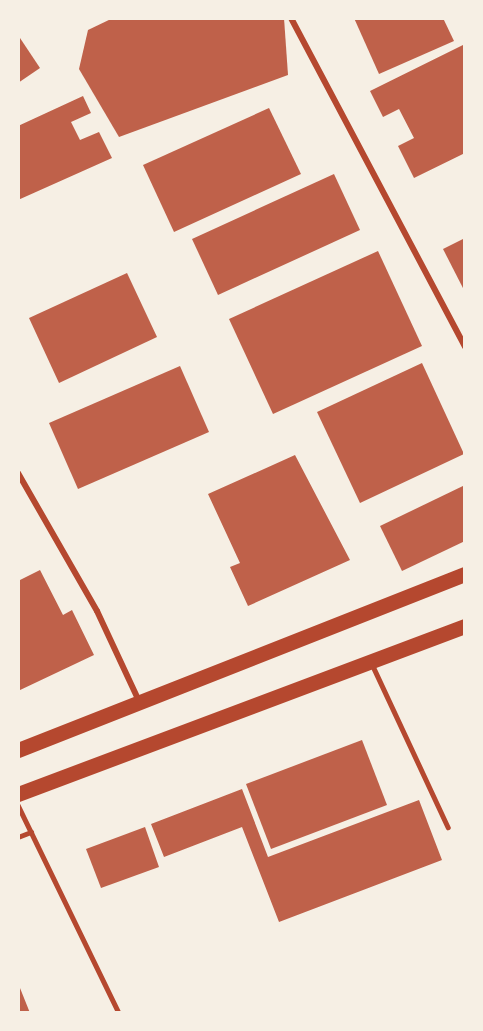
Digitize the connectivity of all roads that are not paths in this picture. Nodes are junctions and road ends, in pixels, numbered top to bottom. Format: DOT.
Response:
graph roads {
  1 [pos="291,18"];
  2 [pos="465,347"];
  3 [pos="18,473"];
  4 [pos="465,574"];
  5 [pos="465,626"];
  6 [pos="371,662"];
  7 [pos="139,701"];
  8 [pos="18,750"];
  9 [pos="18,794"];
  10 [pos="18,805"];
  11 [pos="448,827"];
  12 [pos="31,832"];
  13 [pos="18,837"];
  14 [pos="119,1013"];
  1 -- 2 [label="street"];
  3 -- 7 [label="street"];
  4 -- 7 [label="main road"];
  5 -- 6 [label="main road"];
  6 -- 9 [label="main road"];
  6 -- 11 [label="lane"];
  7 -- 8 [label="main road"];
  10 -- 12 [label="lane"];
  12 -- 13 [label="lane"];
  12 -- 14 [label="lane"];
}
